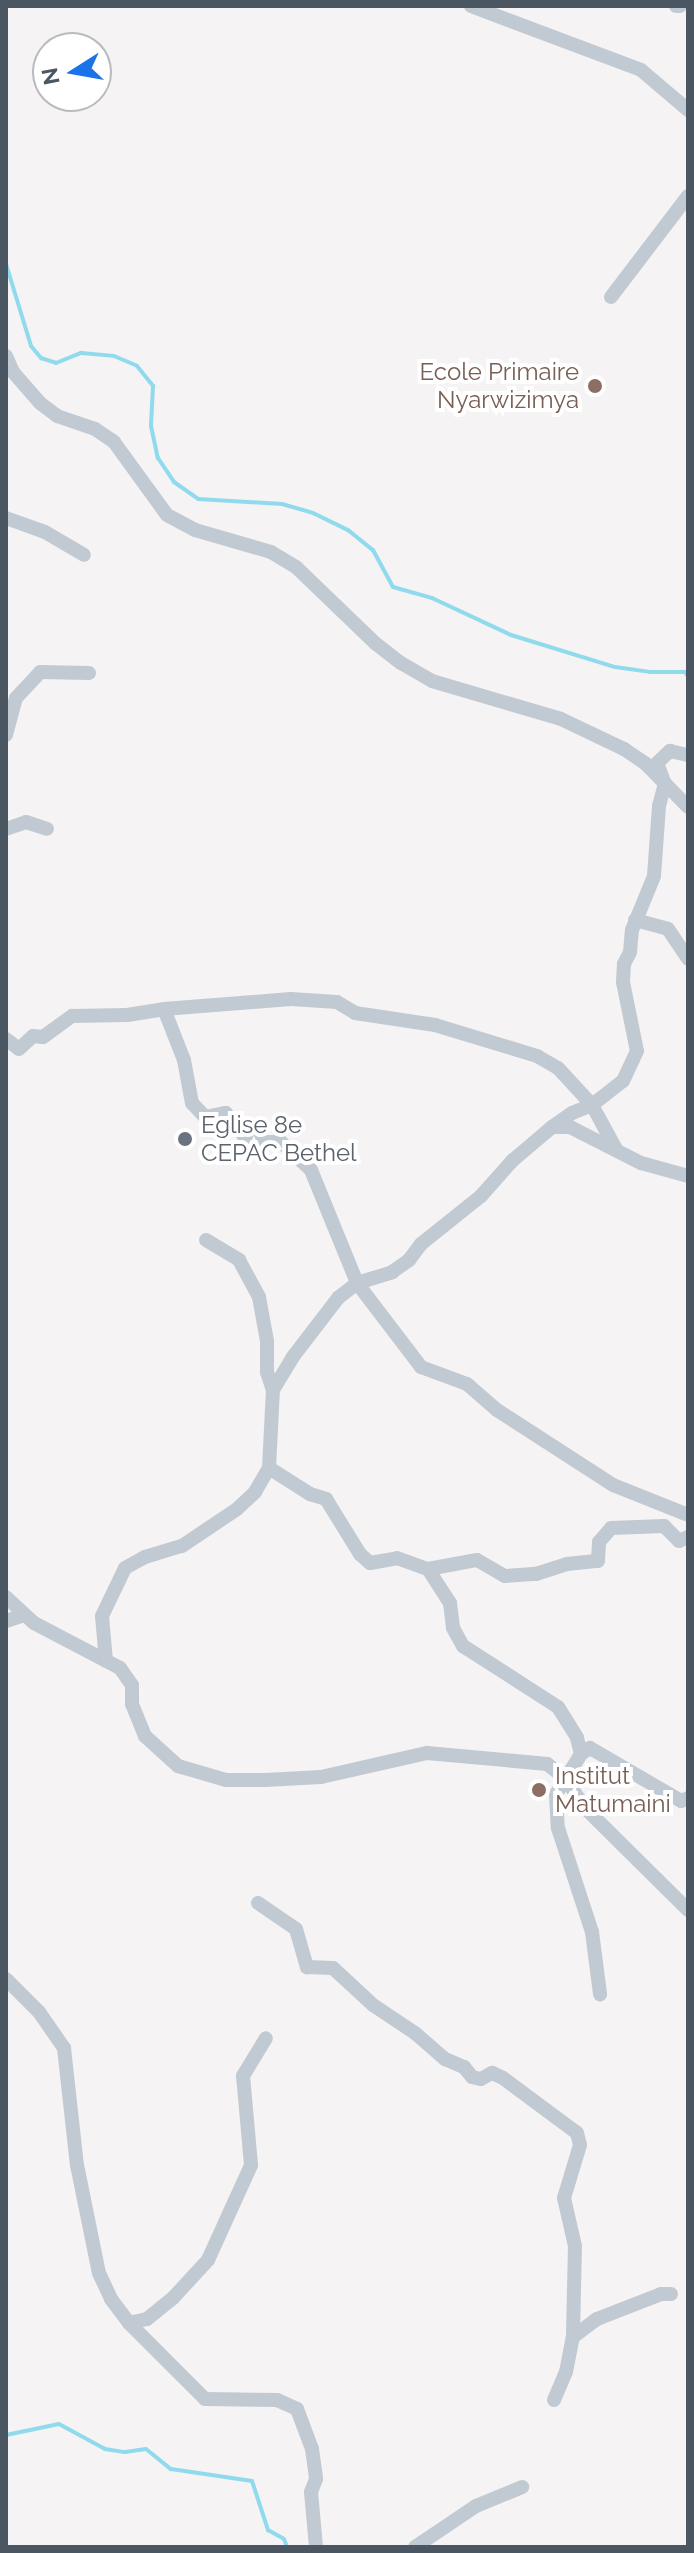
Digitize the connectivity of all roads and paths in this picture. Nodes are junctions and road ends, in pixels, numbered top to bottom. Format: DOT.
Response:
graph roads {
  1 [pos="471,6"];
  2 [pos="688,110"];
  3 [pos="688,196"];
  4 [pos="611,297"];
  5 [pos="6,356"];
  6 [pos="6,518"];
  7 [pos="84,555"];
  8 [pos="89,673"];
  9 [pos="6,735"];
  10 [pos="688,755"];
  11 [pos="665,784"];
  12 [pos="688,807"];
  13 [pos="6,829"];
  14 [pos="47,829"];
  15 [pos="635,920"];
  16 [pos="688,959"];
  17 [pos="164,1009"];
  18 [pos="6,1039"];
  19 [pos="592,1105"];
  20 [pos="552,1127"];
  21 [pos="617,1151"];
  22 [pos="688,1176"];
  23 [pos="206,1240"];
  24 [pos="357,1283"];
  25 [pos="273,1390"];
  26 [pos="269,1468"];
  27 [pos="688,1515"];
  28 [pos="688,1537"];
  29 [pos="428,1569"];
  30 [pos="6,1597"];
  31 [pos="24,1615"];
  32 [pos="6,1621"];
  33 [pos="106,1661"];
  34 [pos="581,1754"];
  35 [pos="566,1779"];
  36 [pos="688,1798"];
  37 [pos="258,1903"];
  38 [pos="688,1910"];
  39 [pos="6,1979"];
  40 [pos="600,1994"];
  41 [pos="266,2038"];
  42 [pos="671,2294"];
  43 [pos="129,2323"];
  44 [pos="573,2337"];
  45 [pos="554,2400"];
  46 [pos="522,2487"];
  47 [pos="316,2547"];
  48 [pos="415,2547"];
  1 -- 2 [label="street"];
  3 -- 4 [label="street"];
  5 -- 11 [label="street"];
  6 -- 7 [label="street"];
  8 -- 9 [label="street"];
  10 -- 11 [label="street"];
  11 -- 12 [label="street"];
  11 -- 15 [label="street"];
  13 -- 14 [label="street"];
  15 -- 16 [label="street"];
  15 -- 19 [label="street"];
  17 -- 18 [label="street"];
  17 -- 19 [label="street"];
  17 -- 24 [label="street"];
  19 -- 20 [label="street"];
  19 -- 21 [label="street"];
  20 -- 21 [label="street"];
  20 -- 24 [label="street"];
  21 -- 22 [label="street"];
  23 -- 25 [label="street"];
  24 -- 25 [label="street"];
  24 -- 27 [label="street"];
  25 -- 26 [label="street"];
  26 -- 29 [label="street"];
  26 -- 33 [label="street"];
  28 -- 29 [label="street"];
  29 -- 34 [label="street"];
  30 -- 31 [label="street"];
  31 -- 32 [label="street"];
  31 -- 33 [label="street"];
  33 -- 35 [label="street"];
  34 -- 35 [label="street"];
  34 -- 36 [label="street"];
  35 -- 38 [label="street"];
  35 -- 40 [label="street"];
  37 -- 44 [label="street"];
  39 -- 43 [label="street"];
  41 -- 43 [label="street"];
  42 -- 44 [label="street"];
  43 -- 47 [label="street"];
  44 -- 45 [label="street"];
  46 -- 48 [label="street"];
}
